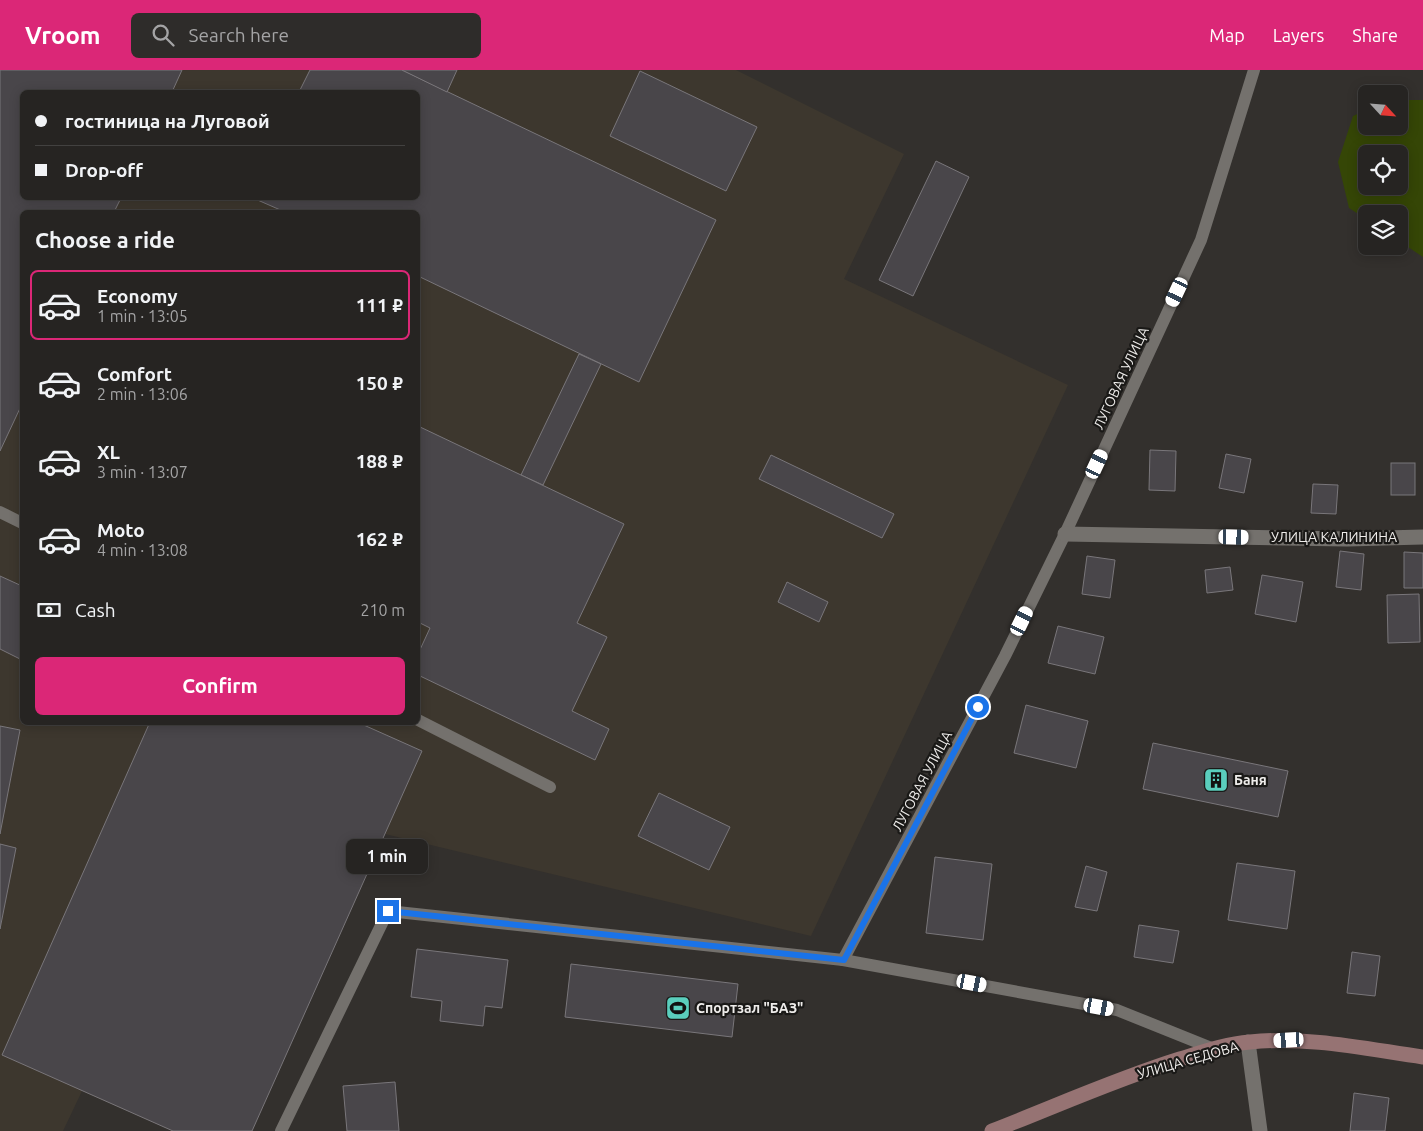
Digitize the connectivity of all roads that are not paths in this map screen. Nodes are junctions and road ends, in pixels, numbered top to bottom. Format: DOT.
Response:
graph roads {
  1 [pos="1254,70"];
  2 [pos="0,512"];
  3 [pos="20,522"];
  4 [pos="1065,534"];
  5 [pos="1423,537"];
  6 [pos="420,721"];
  7 [pos="550,786"];
  8 [pos="844,960"];
  9 [pos="1248,1042"];
  10 [pos="1214,1049"];
  11 [pos="1423,1057"];
  12 [pos="281,1131"];
  13 [pos="992,1131"];
  14 [pos="1260,1131"];
  1 -- 4 [label="lane, ЛУГОВАЯ УЛИЦА"];
  2 -- 3 [label="lane"];
  4 -- 5 [label="street, УЛИЦА КАЛИНИНА"];
  4 -- 8 [label="lane, ЛУГОВАЯ УЛИЦА"];
  6 -- 7 [label="lane"];
  8 -- 10 [label="lane"];
  8 -- 12 [label="lane"];
  9 -- 10 [label="main road, УЛИЦА СЕДОВА"];
  9 -- 11 [label="main road, УЛИЦА СЕДОВА"];
  9 -- 14 [label="street"];
  10 -- 13 [label="main road, УЛИЦА СЕДОВА"];
}
